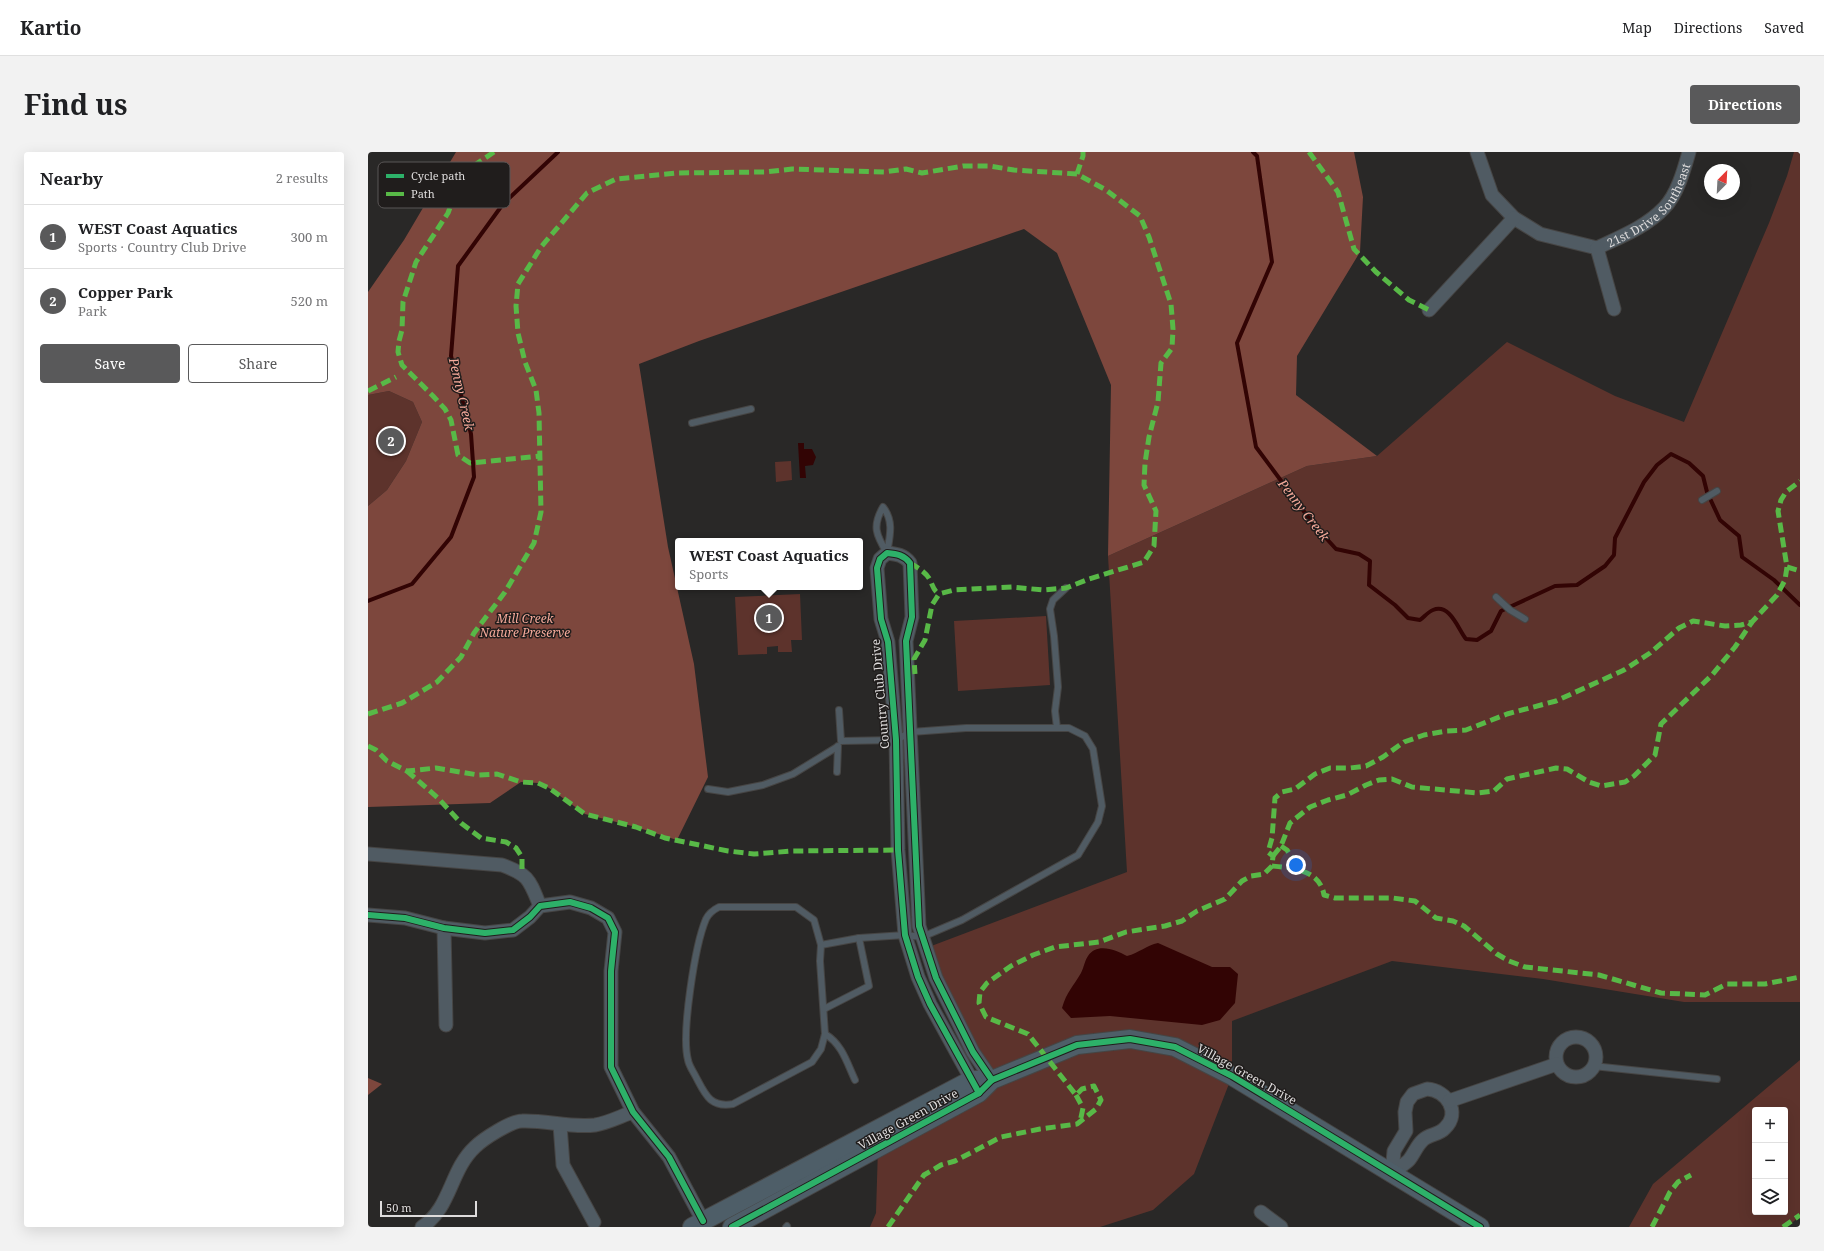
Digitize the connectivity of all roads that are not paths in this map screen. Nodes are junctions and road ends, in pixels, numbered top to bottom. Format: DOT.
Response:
graph roads {
  1 [pos="1477,152"];
  2 [pos="1689,152"];
  3 [pos="1514,218"];
  4 [pos="1597,248"];
  5 [pos="1614,309"];
  6 [pos="1429,310"];
  7 [pos="751,409"];
  8 [pos="692,423"];
  9 [pos="1717,491"];
  10 [pos="1702,500"];
  11 [pos="887,553"];
  12 [pos="1066,588"];
  13 [pos="1496,597"];
  14 [pos="1525,619"];
  15 [pos="839,710"];
  16 [pos="1057,728"];
  17 [pos="911,732"];
  18 [pos="896,740"];
  19 [pos="841,741"];
  20 [pos="837,747"];
  21 [pos="837,772"];
  22 [pos="708,789"];
  23 [pos="368,854"];
  24 [pos="540,906"];
  25 [pos="368,915"];
  26 [pos="444,928"];
  27 [pos="905,935"];
  28 [pos="922,937"];
  29 [pos="859,938"];
  30 [pos="821,945"];
  31 [pos="824,1009"];
  32 [pos="446,1025"];
  33 [pos="825,1034"];
  34 [pos="1557,1064"];
  35 [pos="1594,1066"];
  36 [pos="1717,1079"];
  37 [pos="855,1080"];
  38 [pos="992,1080"];
  39 [pos="975,1086"];
  40 [pos="1449,1100"];
  41 [pos="633,1112"];
  42 [pos="560,1125"];
  43 [pos="1392,1173"];
  44 [pos="1261,1212"];
  45 [pos="594,1222"];
  46 [pos="701,1225"];
  47 [pos="422,1227"];
  48 [pos="732,1227"];
  49 [pos="1281,1227"];
  50 [pos="1480,1227"];
  1 -- 3 [label="street"];
  2 -- 4 [label="street, 21st Drive Southeast"];
  3 -- 4 [label="street"];
  3 -- 6 [label="street"];
  4 -- 5 [label="street"];
  7 -- 8 [label="lane"];
  9 -- 10 [label="lane"];
  11 -- 11 [label="lane"];
  11 -- 17 [label="street"];
  11 -- 18 [label="street, Country Club Drive"];
  12 -- 16 [label="lane"];
  13 -- 14 [label="lane"];
  15 -- 19 [label="lane"];
  16 -- 17 [label="lane"];
  16 -- 28 [label="lane"];
  17 -- 18 [label="lane"];
  17 -- 28 [label="street"];
  18 -- 19 [label="lane"];
  18 -- 27 [label="street, Country Club Drive"];
  19 -- 20 [label="lane"];
  20 -- 21 [label="lane"];
  20 -- 22 [label="lane"];
  23 -- 24 [label="street"];
  24 -- 26 [label="street"];
  24 -- 41 [label="street"];
  25 -- 26 [label="street"];
  26 -- 32 [label="street"];
  27 -- 28 [label="lane"];
  27 -- 29 [label="lane"];
  27 -- 39 [label="street, Country Club Drive"];
  28 -- 38 [label="street"];
  29 -- 30 [label="lane"];
  29 -- 31 [label="lane"];
  30 -- 31 [label="lane"];
  30 -- 33 [label="lane"];
  31 -- 33 [label="lane"];
  33 -- 37 [label="lane"];
  34 -- 35 [label="street"];
  34 -- 35 [label="street"];
  34 -- 40 [label="street"];
  35 -- 36 [label="lane"];
  38 -- 39 [label="street, Village Green Drive"];
  38 -- 43 [label="street, Village Green Drive"];
  39 -- 46 [label="street, Village Green Drive"];
  39 -- 48 [label="street, Village Green Drive"];
  40 -- 43 [label="street"];
  40 -- 43 [label="street"];
  41 -- 42 [label="street"];
  41 -- 46 [label="street"];
  42 -- 45 [label="street"];
  42 -- 47 [label="street"];
  43 -- 50 [label="street, Village Green Drive"];
  44 -- 49 [label="street"];
}
